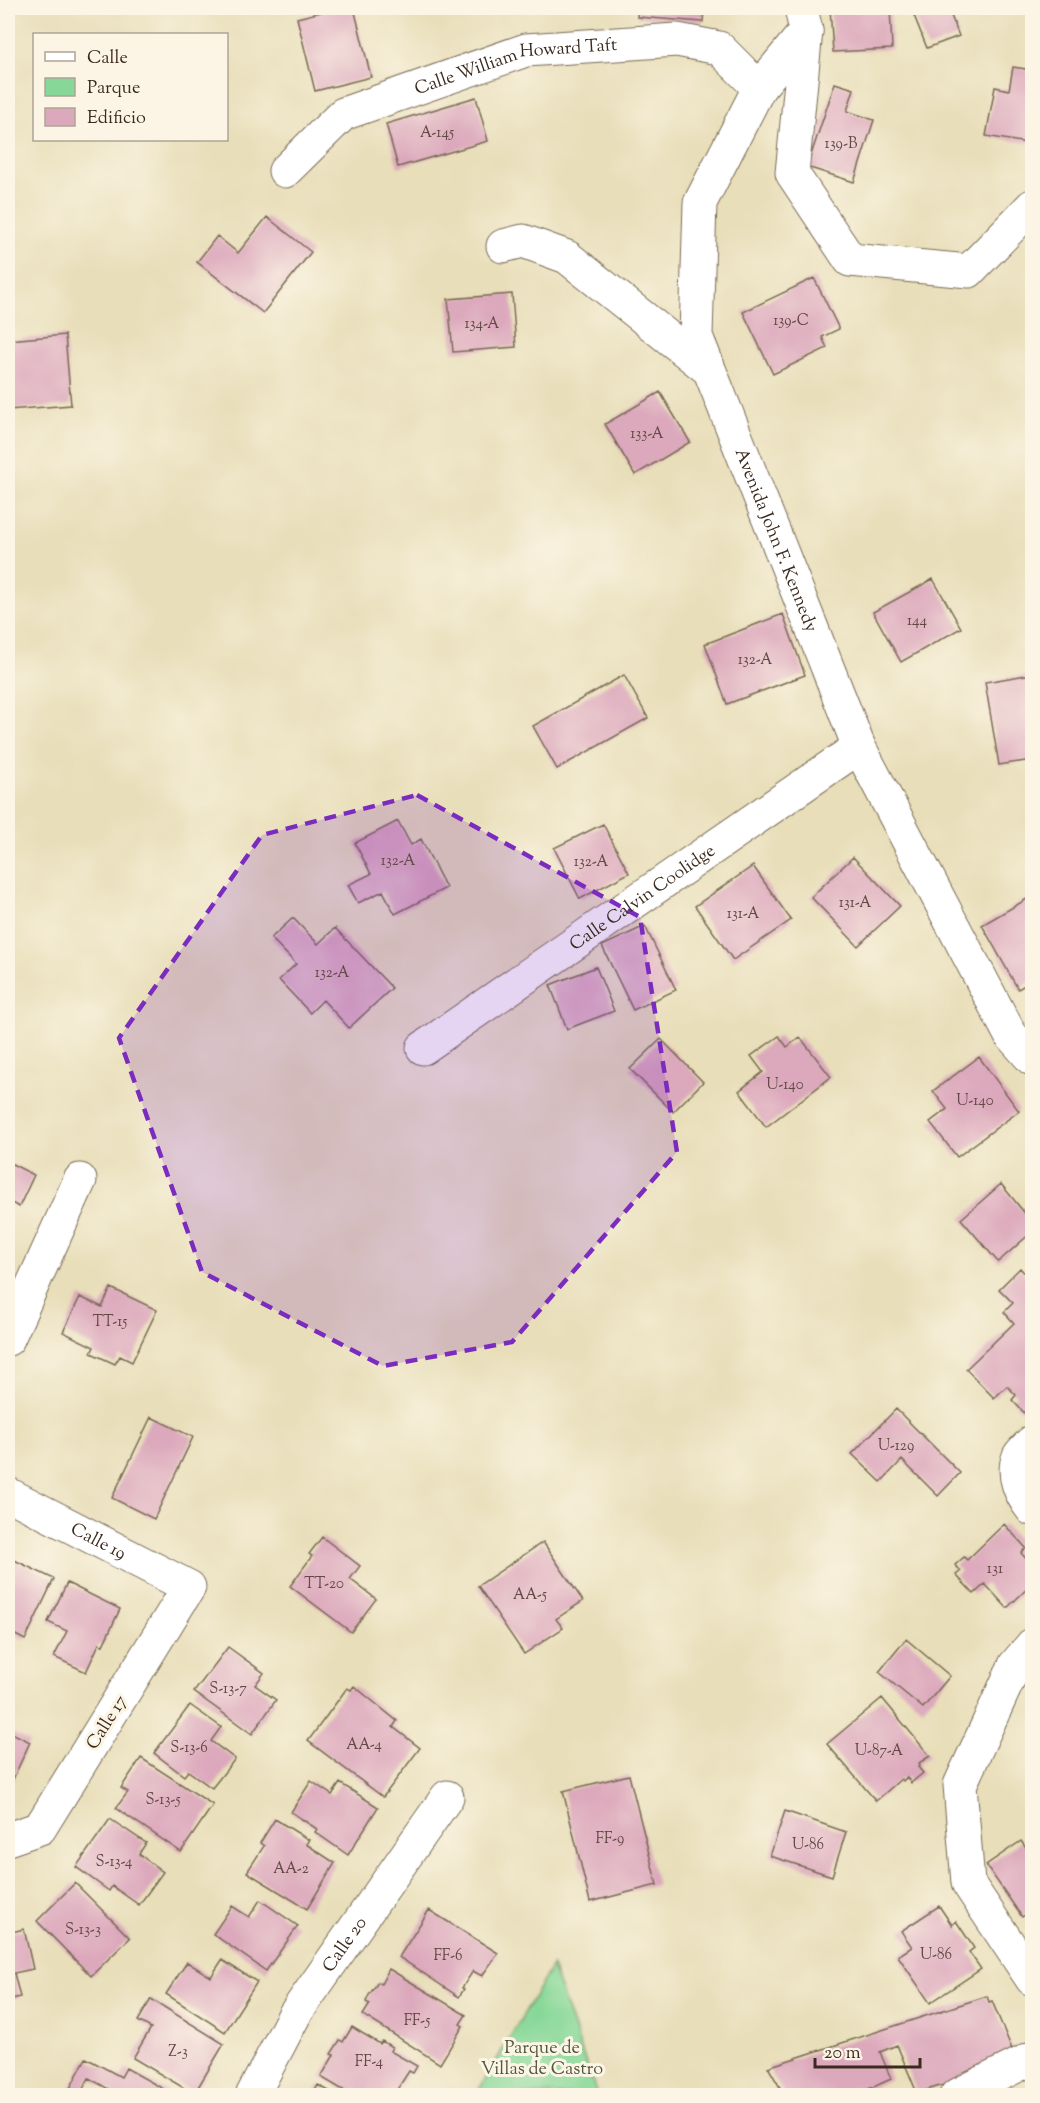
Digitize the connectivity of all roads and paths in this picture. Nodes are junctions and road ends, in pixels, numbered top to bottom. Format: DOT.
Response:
graph roads {
  1 [pos="804,19"];
  2 [pos="759,88"];
  3 [pos="285,171"];
  4 [pos="1032,206"];
  5 [pos="503,246"];
  6 [pos="710,370"];
  7 [pos="859,747"];
  8 [pos="423,1048"];
  9 [pos="1032,1059"];
  10 [pos="80,1180"];
  11 [pos="8,1339"];
  12 [pos="1032,1443"];
  13 [pos="8,1494"];
  14 [pos="1032,1509"];
  15 [pos="189,1587"];
  16 [pos="1032,1645"];
  17 [pos="447,1797"];
  18 [pos="8,1839"];
  19 [pos="1032,1979"];
  20 [pos="1032,2058"];
  21 [pos="252,2096"];
  22 [pos="956,2096"];
  1 -- 2 [label="street, Avenida John F. Kennedy"];
  1 -- 4 [label="street"];
  2 -- 3 [label="street, Calle William Howard Taft"];
  2 -- 6 [label="street, Avenida John F. Kennedy"];
  5 -- 6 [label="street"];
  6 -- 7 [label="street, Avenida John F. Kennedy"];
  7 -- 8 [label="street, Calle Calvin Coolidge"];
  7 -- 9 [label="street, Avenida John F. Kennedy"];
  10 -- 11 [label="street"];
  12 -- 14 [label="street"];
  13 -- 15 [label="street, Calle 19"];
  15 -- 18 [label="street, Calle 17"];
  16 -- 19 [label="street"];
  17 -- 21 [label="street, Calle 20"];
  20 -- 22 [label="street"];
}
